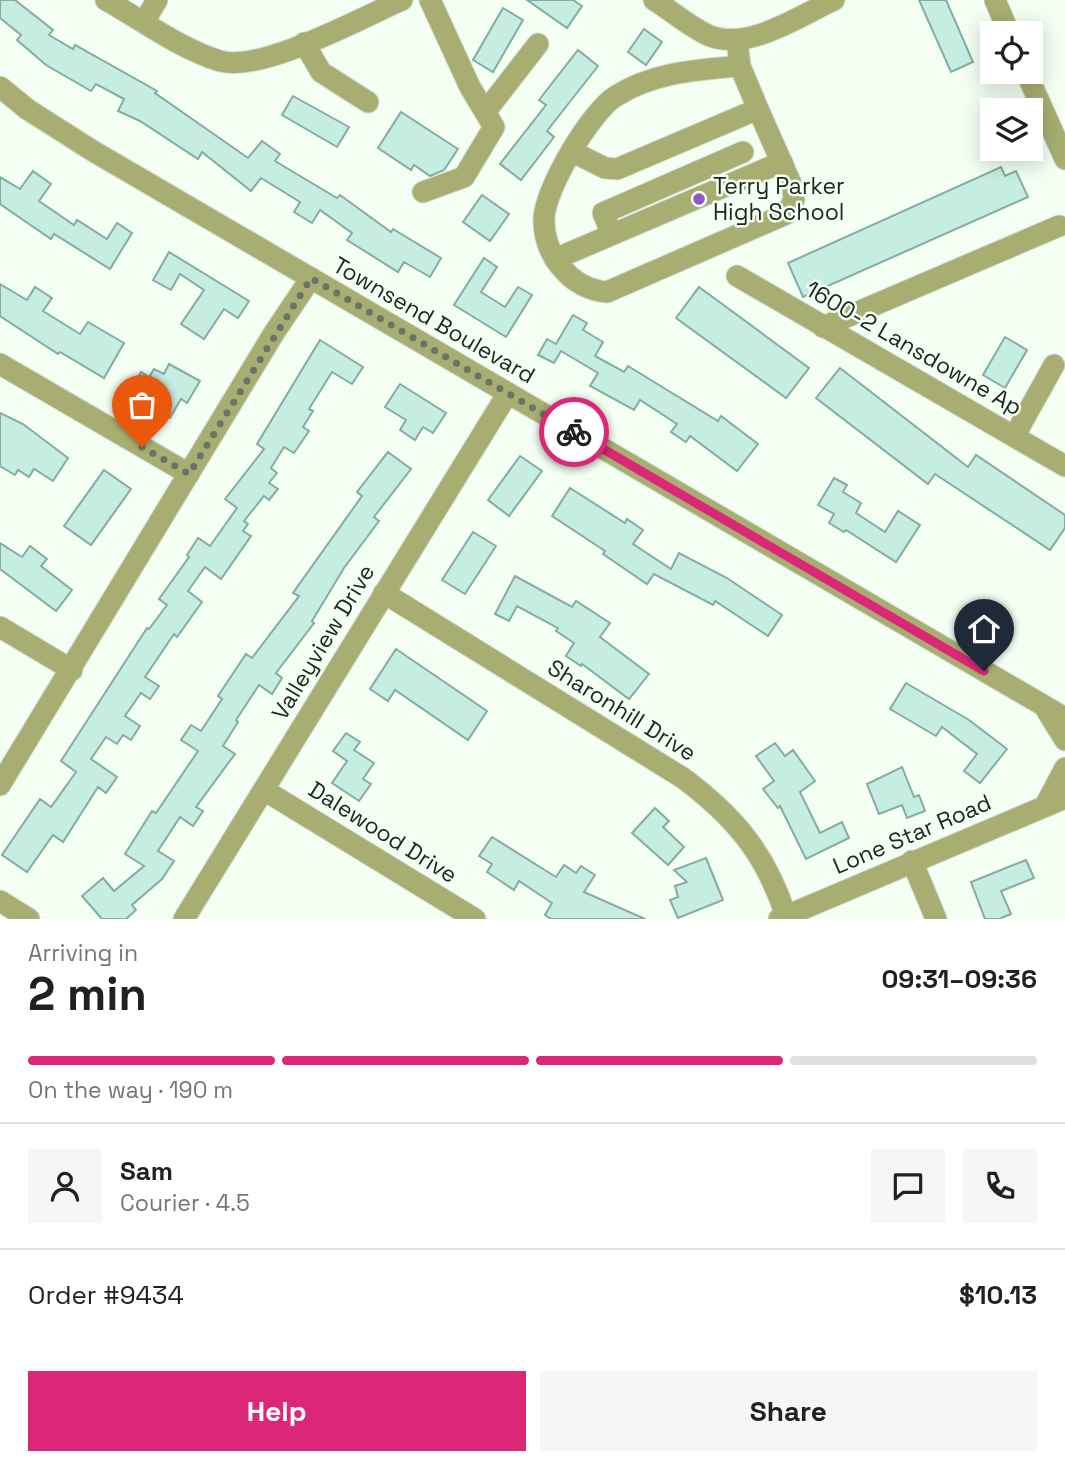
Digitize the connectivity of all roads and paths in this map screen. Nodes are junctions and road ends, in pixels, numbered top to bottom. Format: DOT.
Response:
graph roads {
  1 [pos="106,0"];
  2 [pos="158,0"];
  3 [pos="402,0"];
  4 [pos="430,0"];
  5 [pos="654,0"];
  6 [pos="834,0"];
  7 [pos="995,0"];
  8 [pos="1004,21"];
  9 [pos="144,22"];
  10 [pos="737,40"];
  11 [pos="304,43"];
  12 [pos="538,44"];
  13 [pos="740,66"];
  14 [pos="1031,84"];
  15 [pos="0,87"];
  16 [pos="368,102"];
  17 [pos="758,108"];
  18 [pos="486,111"];
  19 [pos="573,152"];
  20 [pos="743,152"];
  21 [pos="1065,159"];
  22 [pos="782,162"];
  23 [pos="712,165"];
  24 [pos="722,187"];
  25 [pos="423,192"];
  26 [pos="1059,226"];
  27 [pos="612,234"];
  28 [pos="555,258"];
  29 [pos="737,276"];
  30 [pos="311,278"];
  31 [pos="823,327"];
  32 [pos="0,364"];
  33 [pos="1054,365"];
  34 [pos="508,393"];
  35 [pos="1015,435"];
  36 [pos="1065,466"];
  37 [pos="189,474"];
  38 [pos="384,593"];
  39 [pos="0,627"];
  40 [pos="72,670"];
  41 [pos="1044,706"];
  42 [pos="1065,718"];
  43 [pos="1065,740"];
  44 [pos="1065,768"];
  45 [pos="0,785"];
  46 [pos="264,790"];
  47 [pos="1055,802"];
  48 [pos="912,862"];
  49 [pos="0,901"];
  50 [pos="782,917"];
  51 [pos="29,919"];
  52 [pos="184,919"];
  53 [pos="475,919"];
  54 [pos="936,919"];
  1 -- 9 [label="street"];
  2 -- 9 [label="street"];
  3 -- 11 [label="street"];
  4 -- 18 [label="street"];
  5 -- 10 [label="street"];
  6 -- 10 [label="street"];
  7 -- 8 [label="street"];
  9 -- 11 [label="street"];
  10 -- 13 [label="street"];
  11 -- 16 [label="street"];
  12 -- 18 [label="street"];
  13 -- 17 [label="street"];
  13 -- 19 [label="street"];
  14 -- 21 [label="street"];
  15 -- 30 [label="street, Townsend Boulevard"];
  17 -- 19 [label="street"];
  17 -- 22 [label="street"];
  18 -- 25 [label="street"];
  19 -- 28 [label="street"];
  20 -- 23 [label="street"];
  22 -- 24 [label="street"];
  22 -- 28 [label="street"];
  23 -- 24 [label="street"];
  23 -- 27 [label="street"];
  24 -- 27 [label="street"];
  26 -- 31 [label="street"];
  27 -- 28 [label="street"];
  29 -- 31 [label="street, 1600-2 Lansdowne Ap"];
  30 -- 34 [label="street, Townsend Boulevard"];
  30 -- 37 [label="street"];
  31 -- 35 [label="street, 1600-2 Lansdowne Ap"];
  32 -- 37 [label="street"];
  33 -- 35 [label="street"];
  34 -- 38 [label="street, Valleyview Drive"];
  34 -- 41 [label="street, Townsend Boulevard"];
  35 -- 36 [label="street, 1600-2 Lansdowne Ap"];
  37 -- 40 [label="street"];
  38 -- 46 [label="street, Valleyview Drive"];
  38 -- 50 [label="street, Sharonhill Drive"];
  39 -- 40 [label="street"];
  40 -- 45 [label="street"];
  41 -- 42 [label="street, Townsend Boulevard"];
  41 -- 43 [label="street"];
  44 -- 47 [label="street"];
  46 -- 52 [label="street, Valleyview Drive"];
  46 -- 53 [label="street, Dalewood Drive"];
  47 -- 48 [label="street, Lone Star Road"];
  48 -- 50 [label="street, Lone Star Road"];
  48 -- 54 [label="street"];
  49 -- 51 [label="street"];
}
